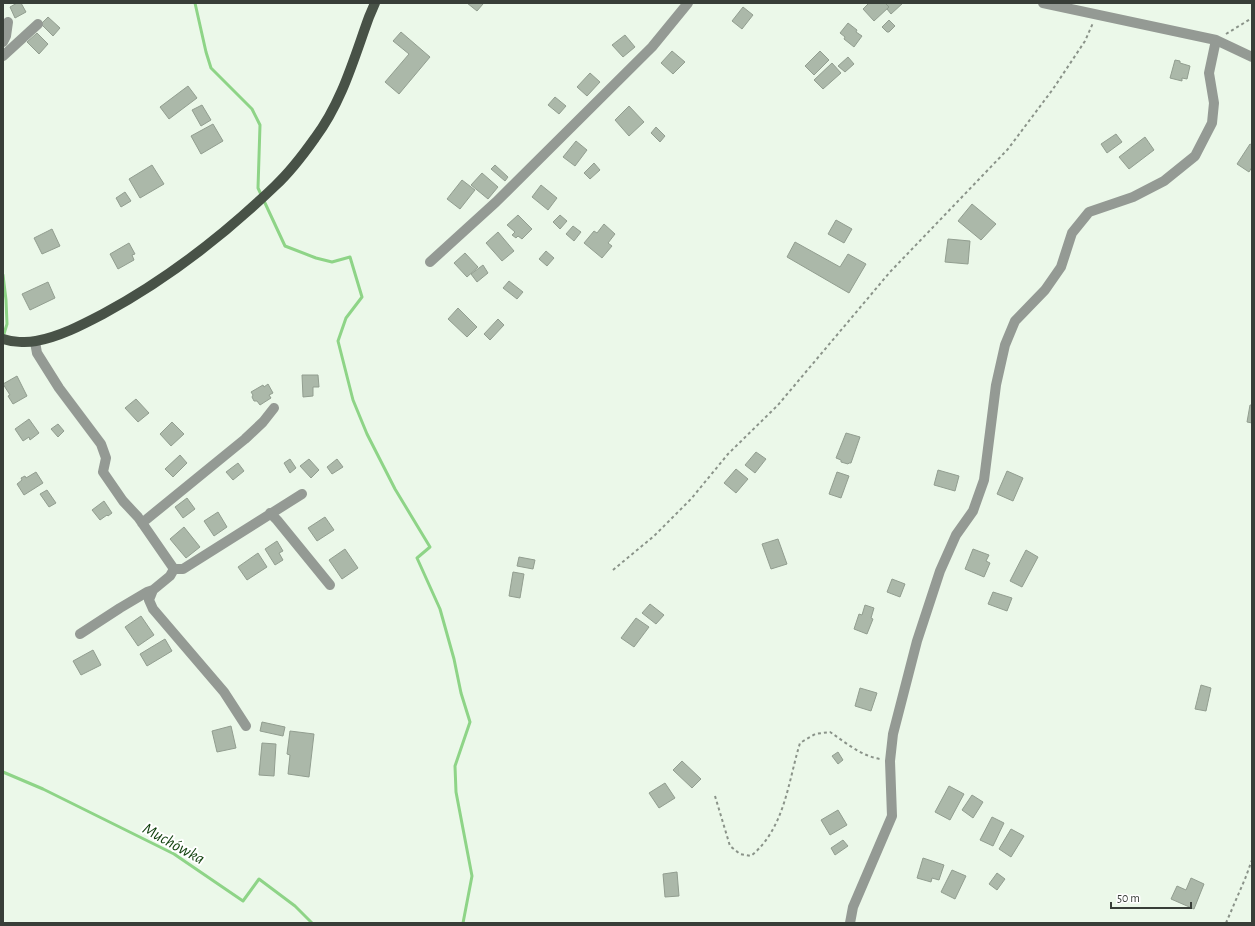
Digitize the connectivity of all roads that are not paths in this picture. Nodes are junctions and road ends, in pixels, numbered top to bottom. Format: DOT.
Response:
graph roads {
  1 [pos="375,3"];
  2 [pos="688,3"];
  3 [pos="1043,3"];
  4 [pos="8,22"];
  5 [pos="38,24"];
  6 [pos="1216,40"];
  7 [pos="3,42"];
  8 [pos="3,56"];
  9 [pos="1252,56"];
  10 [pos="430,262"];
  11 [pos="5,339"];
  12 [pos="35,342"];
  13 [pos="274,408"];
  14 [pos="302,494"];
  15 [pos="270,513"];
  16 [pos="142,522"];
  17 [pos="174,569"];
  18 [pos="330,585"];
  19 [pos="153,590"];
  20 [pos="80,634"];
  21 [pos="246,726"];
  22 [pos="850,923"];
  1 -- 12 [label="main road"];
  2 -- 10 [label="street"];
  3 -- 6 [label="street"];
  4 -- 7 [label="street"];
  5 -- 8 [label="street"];
  6 -- 9 [label="street"];
  6 -- 22 [label="street"];
  11 -- 12 [label="main road"];
  12 -- 16 [label="street"];
  13 -- 16 [label="street"];
  14 -- 15 [label="street"];
  15 -- 17 [label="street"];
  15 -- 18 [label="street"];
  16 -- 17 [label="street"];
  17 -- 19 [label="street"];
  19 -- 20 [label="street"];
  19 -- 21 [label="street"];
}
